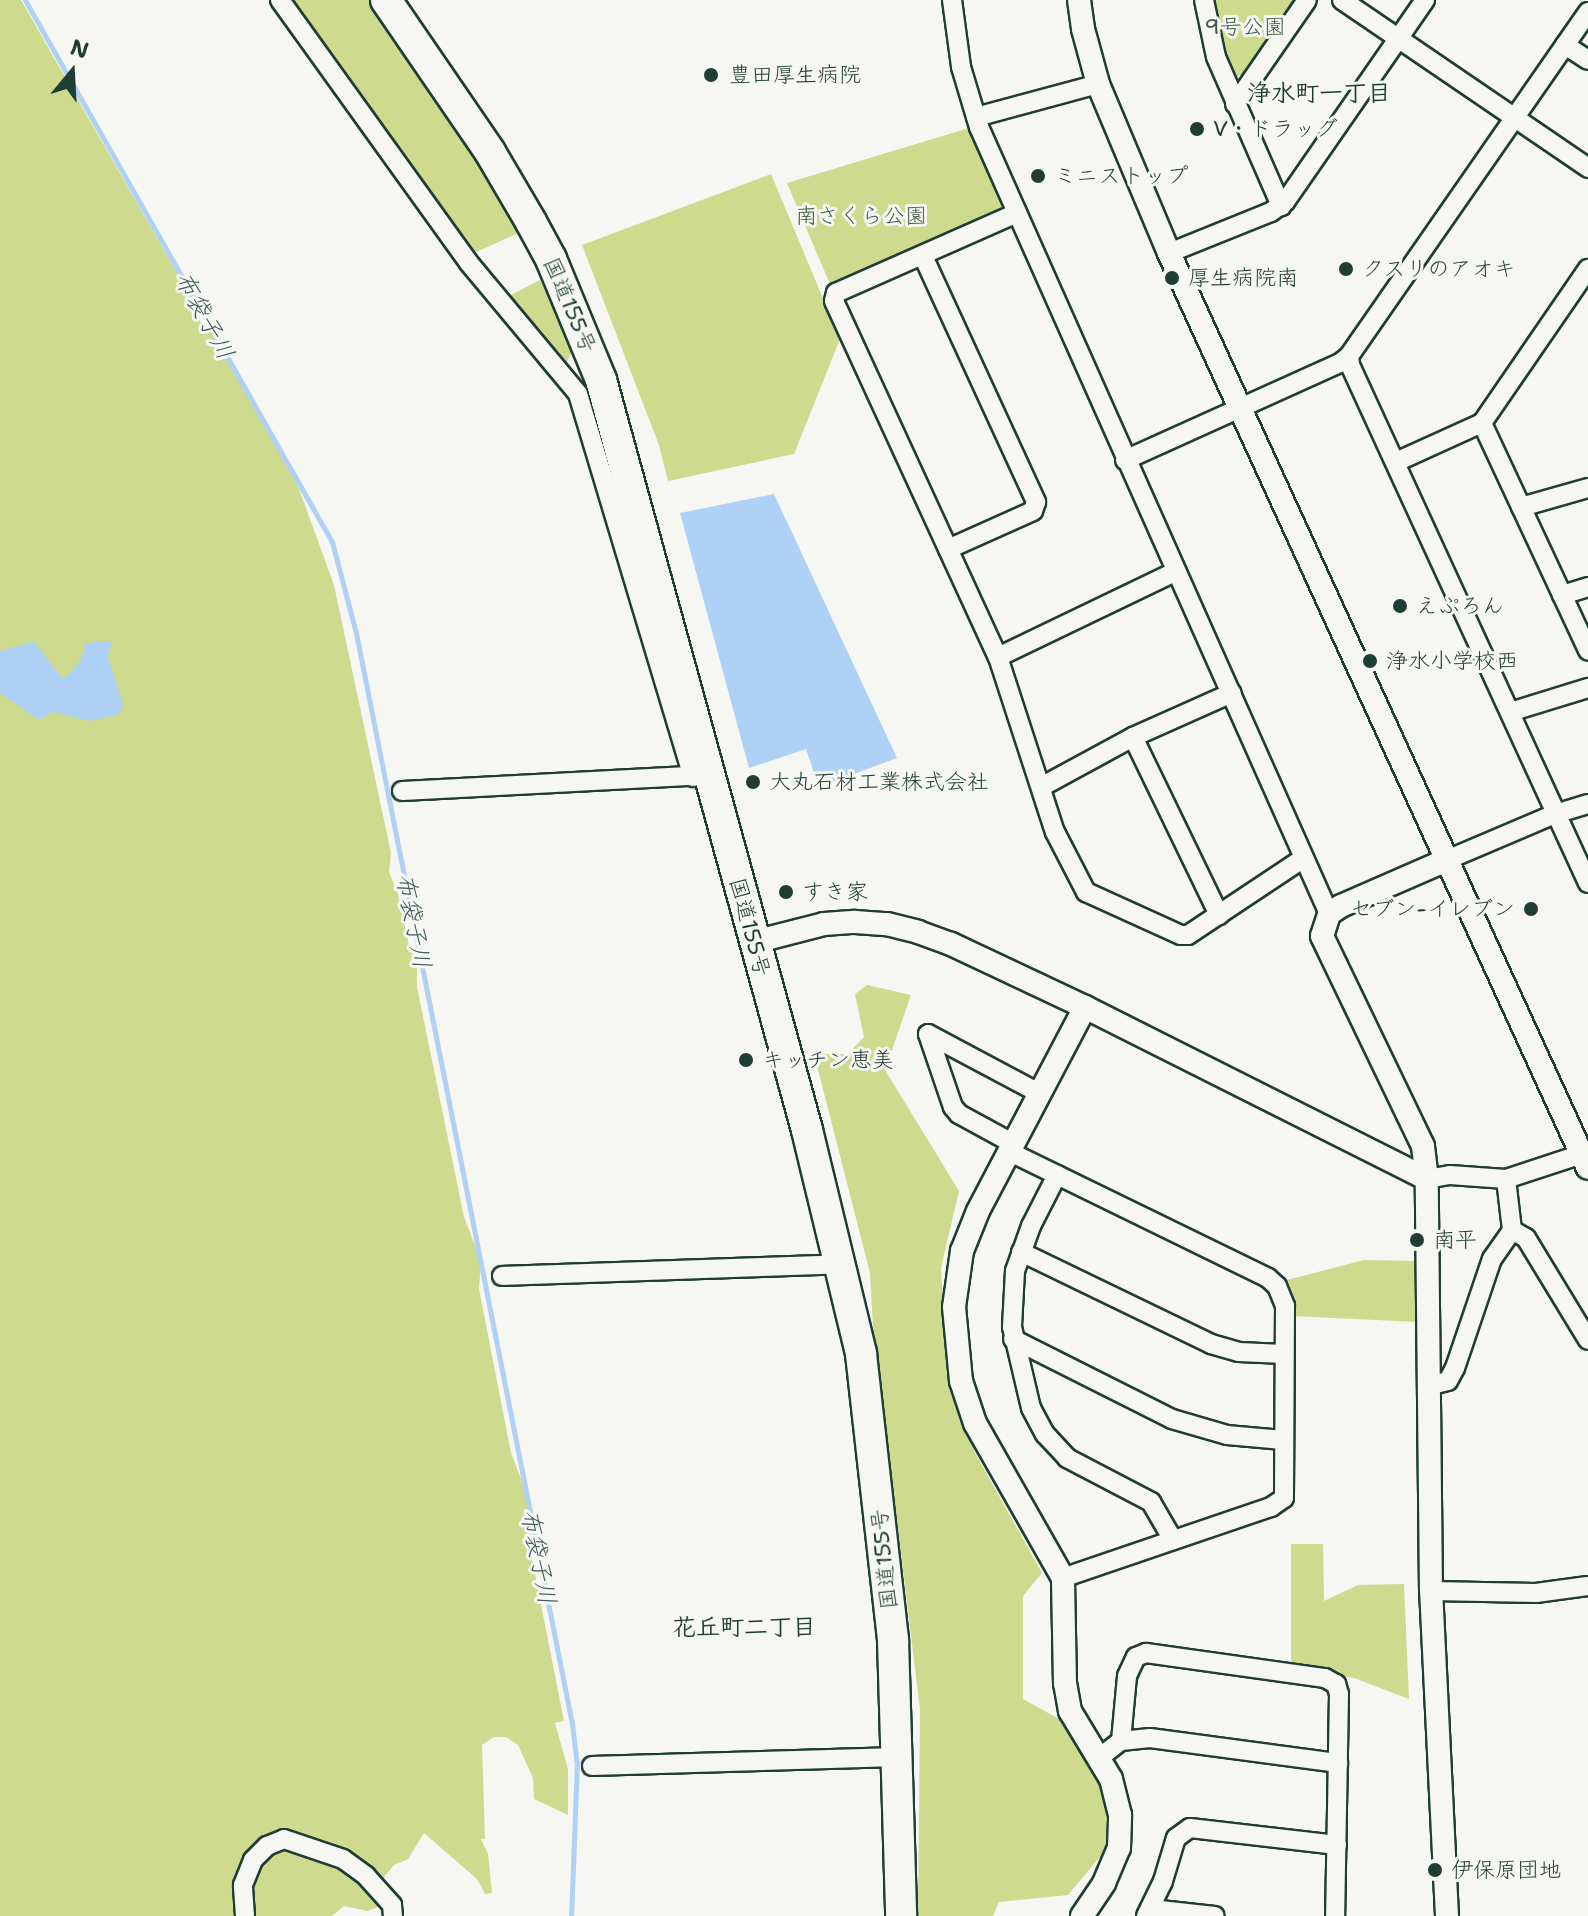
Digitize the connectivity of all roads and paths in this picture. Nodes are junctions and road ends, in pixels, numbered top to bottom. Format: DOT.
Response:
graph roads {
  1 [pos="280,0"];
  2 [pos="386,0"];
  3 [pos="952,0"];
  4 [pos="1079,0"];
  5 [pos="1204,0"];
  6 [pos="1307,0"];
  7 [pos="1342,0"];
  8 [pos="1425,0"];
  9 [pos="1588,12"];
  10 [pos="1399,39"];
  11 [pos="1565,45"];
  12 [pos="1588,60"];
  13 [pos="1098,84"];
  14 [pos="1235,104"];
  15 [pos="976,117"];
  16 [pos="1515,118"];
  17 [pos="1588,168"];
  18 [pos="1281,206"];
  19 [pos="1017,213"];
  20 [pos="1169,253"];
  21 [pos="923,256"];
  22 [pos="1588,269"];
  23 [pos="1349,356"];
  24 [pos="1241,407"];
  25 [pos="1482,423"];
  26 [pos="1125,460"];
  27 [pos="1396,462"];
  28 [pos="1588,488"];
  29 [pos="1521,507"];
  30 [pos="948,549"];
  31 [pos="1175,572"];
  32 [pos="1588,587"];
  33 [pos="1562,595"];
  34 [pos="1588,650"];
  35 [pos="998,657"];
  36 [pos="1588,688"];
  37 [pos="1232,693"];
  38 [pos="1510,712"];
  39 [pos="1133,737"];
  40 [pos="701,775"];
  41 [pos="1041,787"];
  42 [pos="402,791"];
  43 [pos="1588,804"];
  44 [pos="1555,814"];
  45 [pos="1304,858"];
  46 [pos="1449,859"];
  47 [pos="1588,883"];
  48 [pos="1329,914"];
  49 [pos="1219,915"];
  50 [pos="754,942"];
  51 [pos="1085,1007"];
  52 [pos="1041,1094"];
  53 [pos="1012,1148"];
  54 [pos="1586,1158"];
  55 [pos="1057,1175"];
  56 [pos="1427,1179"];
  57 [pos="1506,1179"];
  58 [pos="1512,1230"];
  59 [pos="1021,1252"];
  60 [pos="840,1264"];
  61 [pos="502,1276"];
  62 [pos="1013,1339"];
  63 [pos="1588,1340"];
  64 [pos="1284,1354"];
  65 [pos="1432,1385"];
  66 [pos="1283,1440"];
  67 [pos="1173,1540"];
  68 [pos="1063,1578"];
  69 [pos="1588,1586"];
  70 [pos="1431,1591"];
  71 [pos="1121,1741"];
  72 [pos="897,1757"];
  73 [pos="1099,1758"];
  74 [pos="1338,1763"];
  75 [pos="592,1766"];
  76 [pos="1337,1845"];
  77 [pos="1149,1912"];
  78 [pos="245,1916"];
  79 [pos="393,1916"];
  80 [pos="901,1916"];
  81 [pos="1082,1916"];
  82 [pos="1215,1916"];
  83 [pos="1335,1916"];
  84 [pos="1447,1916"];
  1 -- 40 [label="street"];
  2 -- 40 [label="highway, 国道155号"];
  3 -- 15 [label="street"];
  4 -- 13 [label="street"];
  5 -- 14 [label="street"];
  6 -- 14 [label="street"];
  7 -- 10 [label="street"];
  8 -- 10 [label="street"];
  9 -- 11 [label="street"];
  10 -- 16 [label="street"];
  10 -- 18 [label="street"];
  11 -- 12 [label="street"];
  11 -- 16 [label="street"];
  13 -- 15 [label="street"];
  13 -- 20 [label="street"];
  14 -- 18 [label="street"];
  15 -- 19 [label="street"];
  16 -- 17 [label="street"];
  16 -- 23 [label="street"];
  18 -- 20 [label="street"];
  19 -- 21 [label="street"];
  19 -- 26 [label="street"];
  20 -- 24 [label="street"];
  21 -- 30 [label="street"];
  21 -- 30 [label="street"];
  22 -- 25 [label="street"];
  23 -- 24 [label="street"];
  23 -- 27 [label="street"];
  24 -- 26 [label="street"];
  24 -- 46 [label="street"];
  25 -- 27 [label="street"];
  25 -- 29 [label="street"];
  26 -- 31 [label="street"];
  27 -- 38 [label="street"];
  28 -- 29 [label="street"];
  29 -- 33 [label="street"];
  30 -- 35 [label="street"];
  31 -- 35 [label="street"];
  31 -- 37 [label="street"];
  32 -- 33 [label="street"];
  33 -- 34 [label="street"];
  35 -- 41 [label="street"];
  36 -- 38 [label="street"];
  37 -- 39 [label="street"];
  37 -- 45 [label="street"];
  38 -- 44 [label="street"];
  39 -- 41 [label="street"];
  39 -- 49 [label="street"];
  40 -- 42 [label="street"];
  40 -- 50 [label="highway, 国道155号"];
  41 -- 49 [label="street"];
  43 -- 44 [label="street"];
  44 -- 46 [label="street"];
  44 -- 47 [label="street"];
  45 -- 48 [label="street"];
  45 -- 49 [label="street"];
  46 -- 48 [label="street"];
  46 -- 54 [label="street"];
  48 -- 56 [label="street"];
  50 -- 51 [label="street"];
  50 -- 60 [label="highway, 国道155号"];
  51 -- 52 [label="street"];
  51 -- 56 [label="street"];
  52 -- 53 [label="street"];
  52 -- 53 [label="street"];
  53 -- 55 [label="street"];
  53 -- 68 [label="street"];
  54 -- 57 [label="street"];
  55 -- 59 [label="street"];
  55 -- 64 [label="street"];
  56 -- 57 [label="street"];
  56 -- 65 [label="street"];
  57 -- 58 [label="street"];
  58 -- 63 [label="street"];
  58 -- 65 [label="street"];
  59 -- 62 [label="street"];
  59 -- 64 [label="street"];
  60 -- 61 [label="street"];
  60 -- 72 [label="highway, 国道155号"];
  62 -- 66 [label="street"];
  62 -- 67 [label="street"];
  64 -- 66 [label="street"];
  65 -- 70 [label="street"];
  66 -- 67 [label="street"];
  67 -- 68 [label="street"];
  68 -- 73 [label="street"];
  69 -- 70 [label="street"];
  70 -- 84 [label="street"];
  71 -- 73 [label="street"];
  71 -- 74 [label="street"];
  71 -- 74 [label="street"];
  72 -- 75 [label="street"];
  72 -- 80 [label="highway, 国道155号"];
  73 -- 81 [label="street"];
  74 -- 76 [label="street"];
  76 -- 77 [label="street"];
  76 -- 83 [label="street"];
  77 -- 82 [label="street"];
  78 -- 79 [label="street"];
}
